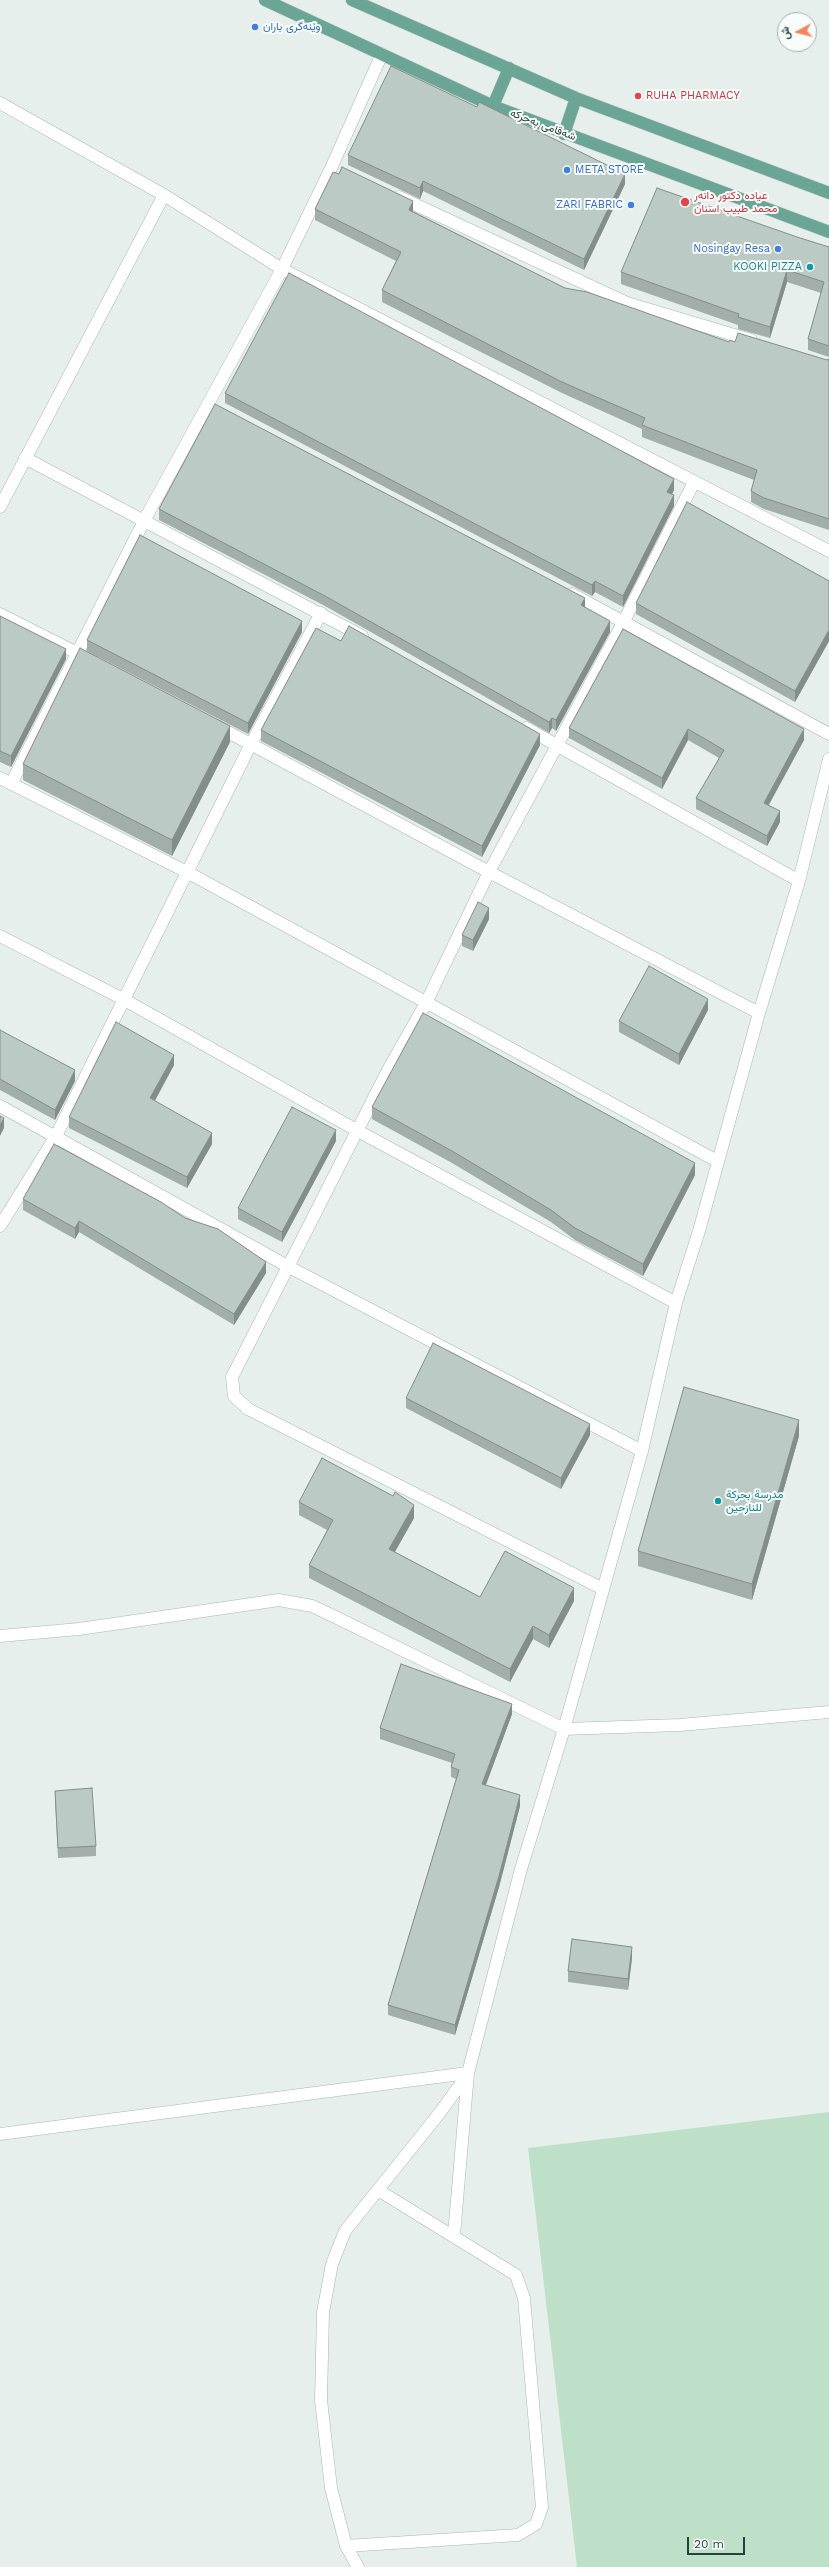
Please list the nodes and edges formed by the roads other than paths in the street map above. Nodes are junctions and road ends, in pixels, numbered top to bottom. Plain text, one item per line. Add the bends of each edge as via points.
1 (265, 0) edge
2 (359, 1) edge
3 (382, 54) junction
4 (509, 68) junction
5 (576, 98) junction
6 (0, 103) edge
7 (493, 106) junction
8 (564, 134) junction
9 (332, 166) junction
10 (346, 172) edge
11 (390, 192) edge
12 (829, 193) edge
13 (164, 195) junction
14 (829, 232) edge
15 (282, 269) junction
16 (762, 344) edge
17 (25, 458) junction
18 (694, 482) junction
19 (0, 507) edge
20 (145, 519) junction
21 (829, 551) edge
22 (561, 588) edge
23 (321, 613) junction
24 (0, 614) edge
25 (624, 621) junction
26 (370, 640) edge
27 (77, 652) junction
28 (102, 666) edge
29 (203, 719) edge
30 (515, 722) edge
31 (829, 734) edge
32 (251, 744) junction
33 (556, 745) junction
34 (829, 759) edge
35 (0, 778) edge
36 (11, 784) junction
37 (187, 872) junction
38 (490, 872) junction
39 (799, 881) junction
40 (0, 936) edge
41 (123, 999) junction
42 (426, 1003) junction
43 (758, 1013) junction
44 (0, 1106) edge
45 (358, 1131) junction
46 (56, 1136) junction
47 (718, 1161) junction
48 (0, 1226) edge
49 (289, 1267) junction
50 (676, 1303) junction
51 (642, 1451) junction
52 (603, 1589) junction
53 (0, 1636) edge
54 (829, 1712) edge
55 (564, 1728) junction
56 (468, 2073) junction
57 (0, 2134) edge
58 (378, 2190) junction
59 (454, 2235) junction
60 (346, 2546) junction
61 (358, 2567) edge

1 - 3 main road, شەقامی بەحرکە
2 - 4 main road
3 - 7 main road, شەقامی بەحرکە
3 - 9 street
4 - 5 main road
4 - 7 main road
5 - 8 main road
5 - 12 main road
6 - 13 street
7 - 8 main road, شەقامی بەحرکە
8 - 14 main road, شەقامی بەحرکە
9 - 10 street
9 - 15 street
11 - 16 street via 627,302
13 - 15 street
13 - 17 street
15 - 18 street
15 - 20 street via 213,406
17 - 19 street
17 - 20 street
18 - 21 street
18 - 25 street
20 - 23 street
20 - 27 street
22 - 25 street
23 - 26 street
23 - 32 street
24 - 27 street
25 - 31 street
25 - 33 street
27 - 28 street
27 - 36 street
29 - 32 street
30 - 33 street
32 - 37 street
32 - 38 street
33 - 38 street
33 - 39 street
34 - 39 street
35 - 36 street
36 - 37 street
37 - 41 street
37 - 42 street
38 - 42 street
38 - 43 street
39 - 43 street
40 - 41 street
41 - 45 street
41 - 46 street
42 - 45 street
42 - 47 street
43 - 47 street
44 - 46 street
45 - 49 street
45 - 50 street
46 - 48 street
46 - 49 street
47 - 50 street
49 - 51 street
49 - 52 street via 232,1377 234,1396 248,1409
50 - 51 street
51 - 52 street
52 - 55 street
53 - 55 street via 79,1628 262,1601 295,1602 327,1613
54 - 55 street via 680,1725
55 - 56 street via 520,1869
56 - 57 street
56 - 58 street
56 - 59 street
58 - 59 street
58 - 60 street via 345,2231 332,2264 323,2312 321,2400 331,2488
59 - 60 street via 516,2275 524,2298 542,2507 536,2524 518,2535
60 - 61 street

